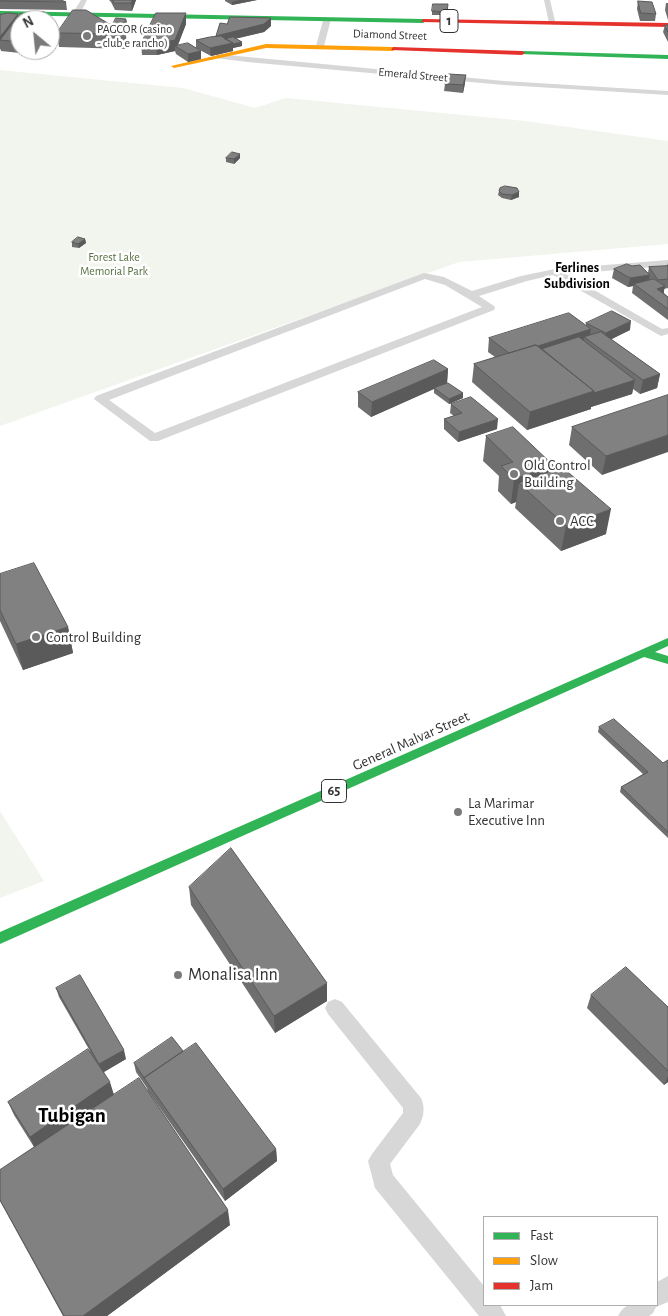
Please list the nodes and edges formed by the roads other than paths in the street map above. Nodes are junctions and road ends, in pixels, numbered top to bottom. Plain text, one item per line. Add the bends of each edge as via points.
1 (84, 0) edge
2 (547, 0) edge
3 (0, 13) edge
4 (76, 14) junction
5 (327, 19) junction
6 (553, 23) junction
7 (668, 25) edge
8 (320, 46) junction
9 (219, 56) junction
10 (668, 57) edge
11 (174, 66) dead end
12 (668, 93) edge
13 (668, 263) edge
14 (555, 272) junction
15 (470, 295) junction
16 (668, 331) edge
17 (668, 642) edge
18 (644, 653) junction
19 (668, 660) edge
20 (0, 938) edge
21 (335, 1008) dead end
22 (668, 1287) edge
23 (658, 1295) edge
24 (483, 1302) edge
25 (644, 1306) edge
26 (630, 1316) edge

1 - 4 street
2 - 6 street
3 - 4 main road, 1
4 - 5 main road, 1
5 - 6 main road, 1
5 - 8 street
6 - 7 main road, 1
8 - 9 main road, Diamond Street via 266,46
8 - 10 main road, Diamond Street
9 - 11 main road, Diamond Street
9 - 12 street, Emerald Street via 504,83
13 - 14 street
14 - 15 street
14 - 16 street via 661,333
15 - 15 street via 490,308 154,438 100,399 424,276 432,276
17 - 18 main road, General Malvar Street / 65
18 - 19 main road
18 - 20 main road, General Malvar Street / 65
21 - 24 street via 414,1105 413,1117 380,1161 383,1180
22 - 23 street
25 - 26 street

